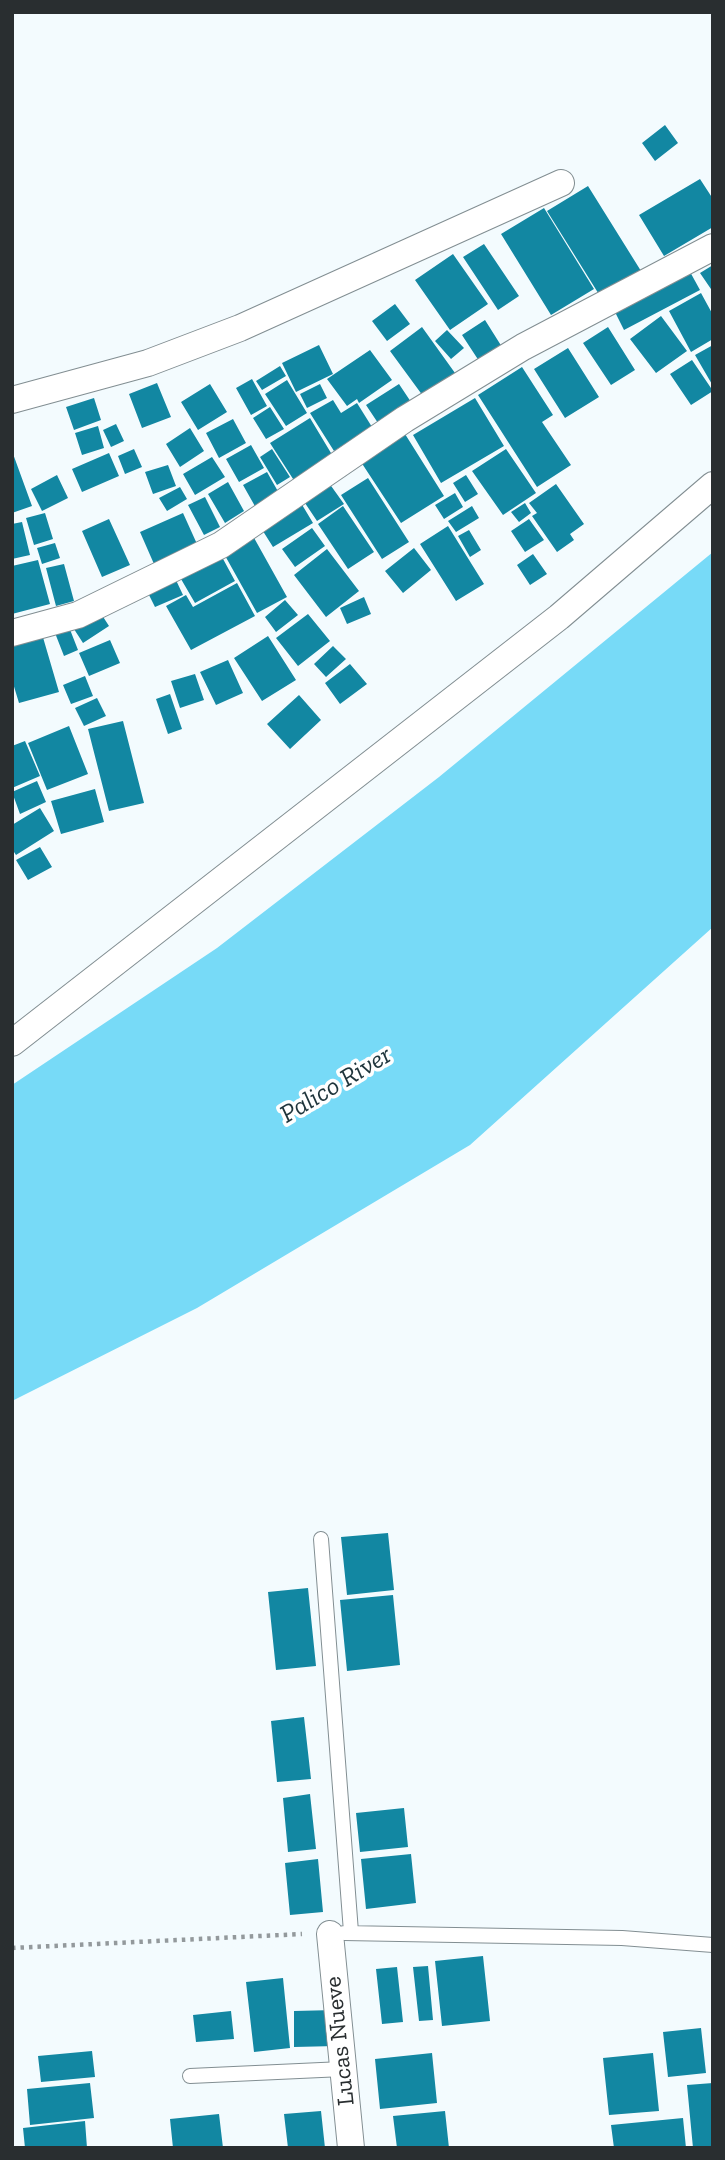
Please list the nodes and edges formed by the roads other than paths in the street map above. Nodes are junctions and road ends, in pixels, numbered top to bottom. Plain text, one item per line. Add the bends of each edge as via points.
1 (561, 183) dead end
2 (713, 247) edge
3 (12, 400) edge
4 (713, 485) edge
5 (12, 633) edge
6 (12, 1043) edge
7 (321, 1539) dead end
8 (340, 1933) junction
9 (713, 1945) edge
10 (343, 2069) junction
11 (190, 2076) dead end
12 (351, 2148) edge

1 - 3 street via 240,328 148,363
2 - 5 street via 523,347 405,419 221,545 78,615
4 - 6 street via 559,617
7 - 8 lane
8 - 9 lane via 622,1938
8 - 10 street, Lucas Nueve
10 - 11 lane
10 - 12 street, Lucas Nueve

